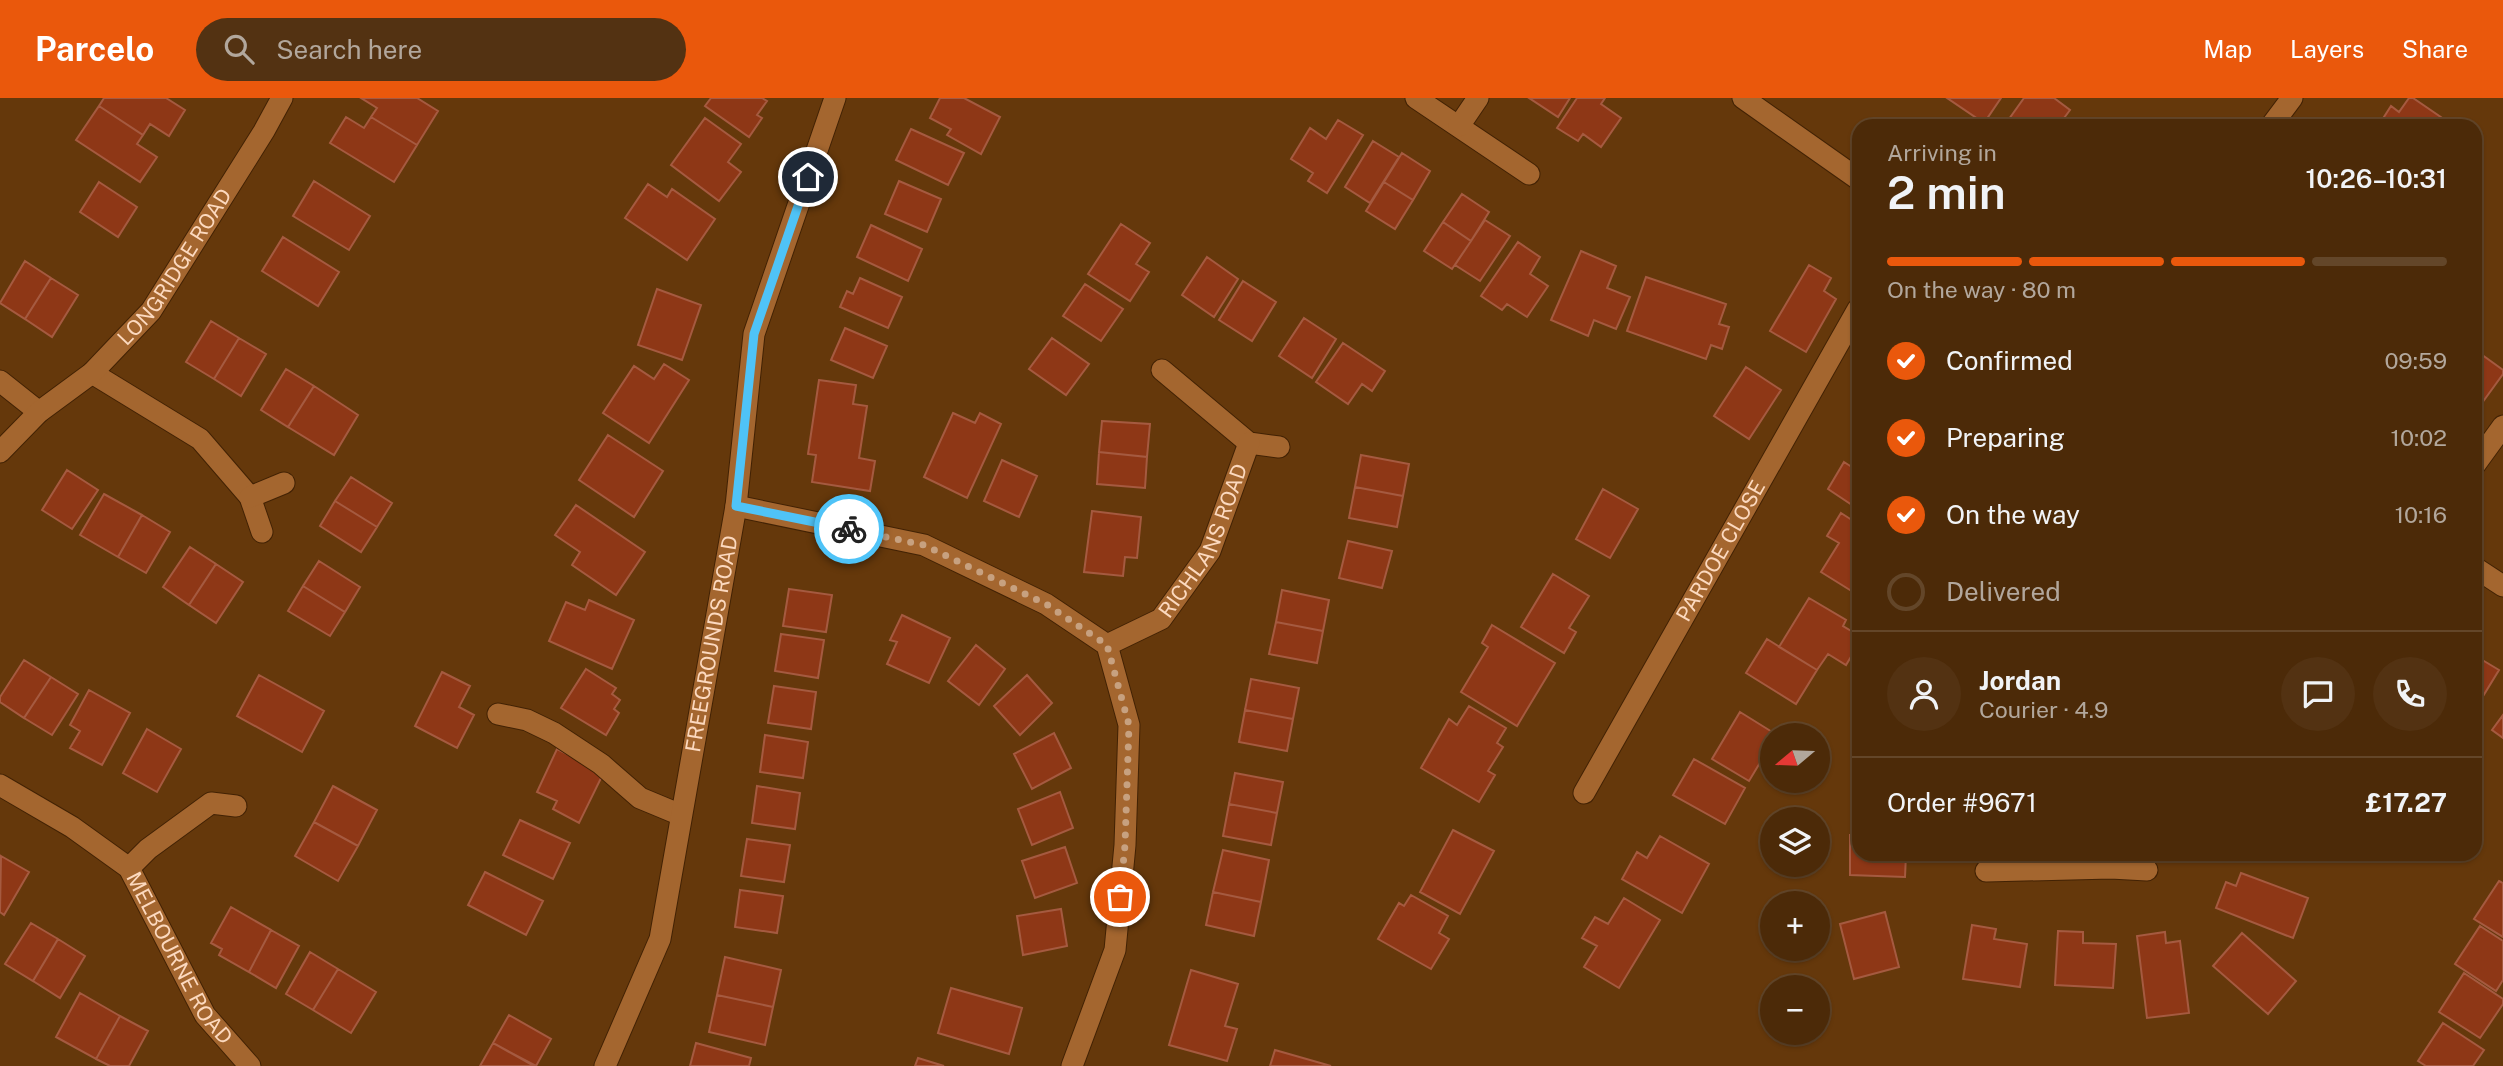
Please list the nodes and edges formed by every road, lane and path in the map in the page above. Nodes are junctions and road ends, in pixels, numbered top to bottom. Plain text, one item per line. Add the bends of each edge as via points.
1 (282, 98) edge
2 (835, 98) edge
3 (1416, 98) edge
4 (1478, 98) edge
5 (1742, 98) edge
6 (2291, 98) edge
7 (2276, 119) edge
8 (1459, 127) junction
9 (1529, 174) dead end
10 (1852, 175) edge
11 (1852, 320) edge
12 (1163, 370) dead end
13 (92, 373) junction
14 (0, 381) edge
15 (39, 412) junction
16 (2503, 426) edge
17 (1249, 443) junction
18 (1279, 447) dead end
19 (0, 452) edge
20 (2482, 455) edge
21 (284, 483) dead end
22 (250, 497) junction
23 (736, 506) junction
24 (262, 532) dead end
25 (2482, 572) edge
26 (2503, 586) edge
27 (1107, 645) junction
28 (498, 714) dead end
29 (0, 785) edge
30 (1584, 793) dead end
31 (236, 806) dead end
32 (681, 815) junction
33 (2113, 861) edge
34 (129, 868) junction
35 (2147, 870) dead end
36 (1986, 871) dead end
37 (250, 1066) edge
38 (605, 1066) edge
39 (1072, 1066) edge

1 - 13 street, LONGRIDGE ROAD via 150,311
2 - 23 street, FREEGROUNDS ROAD via 754,334
3 - 8 street
4 - 8 street
5 - 10 street
6 - 7 street
8 - 9 street
11 - 30 street, PARDOE CLOSE
12 - 17 street, RICHLANS ROAD
13 - 15 street, LONGRIDGE ROAD
13 - 22 street via 200,439
14 - 15 street
15 - 19 street, LONGRIDGE ROAD
16 - 20 street
17 - 18 street, RICHLANS ROAD
17 - 27 street, RICHLANS ROAD via 1210,551 1161,619
21 - 22 street
22 - 24 street
23 - 27 street via 924,545 1046,604
23 - 32 street, FREEGROUNDS ROAD
25 - 26 street
27 - 39 street via 1129,725 1125,845 1115,950
28 - 32 street via 527,720 554,733 601,764 640,798
29 - 34 street, MELBOURNE ROAD via 72,827
31 - 34 street via 211,803
32 - 38 street, FREEGROUNDS ROAD via 660,939
33 - 35 street
33 - 36 street
34 - 37 street, MELBOURNE ROAD via 205,1015

